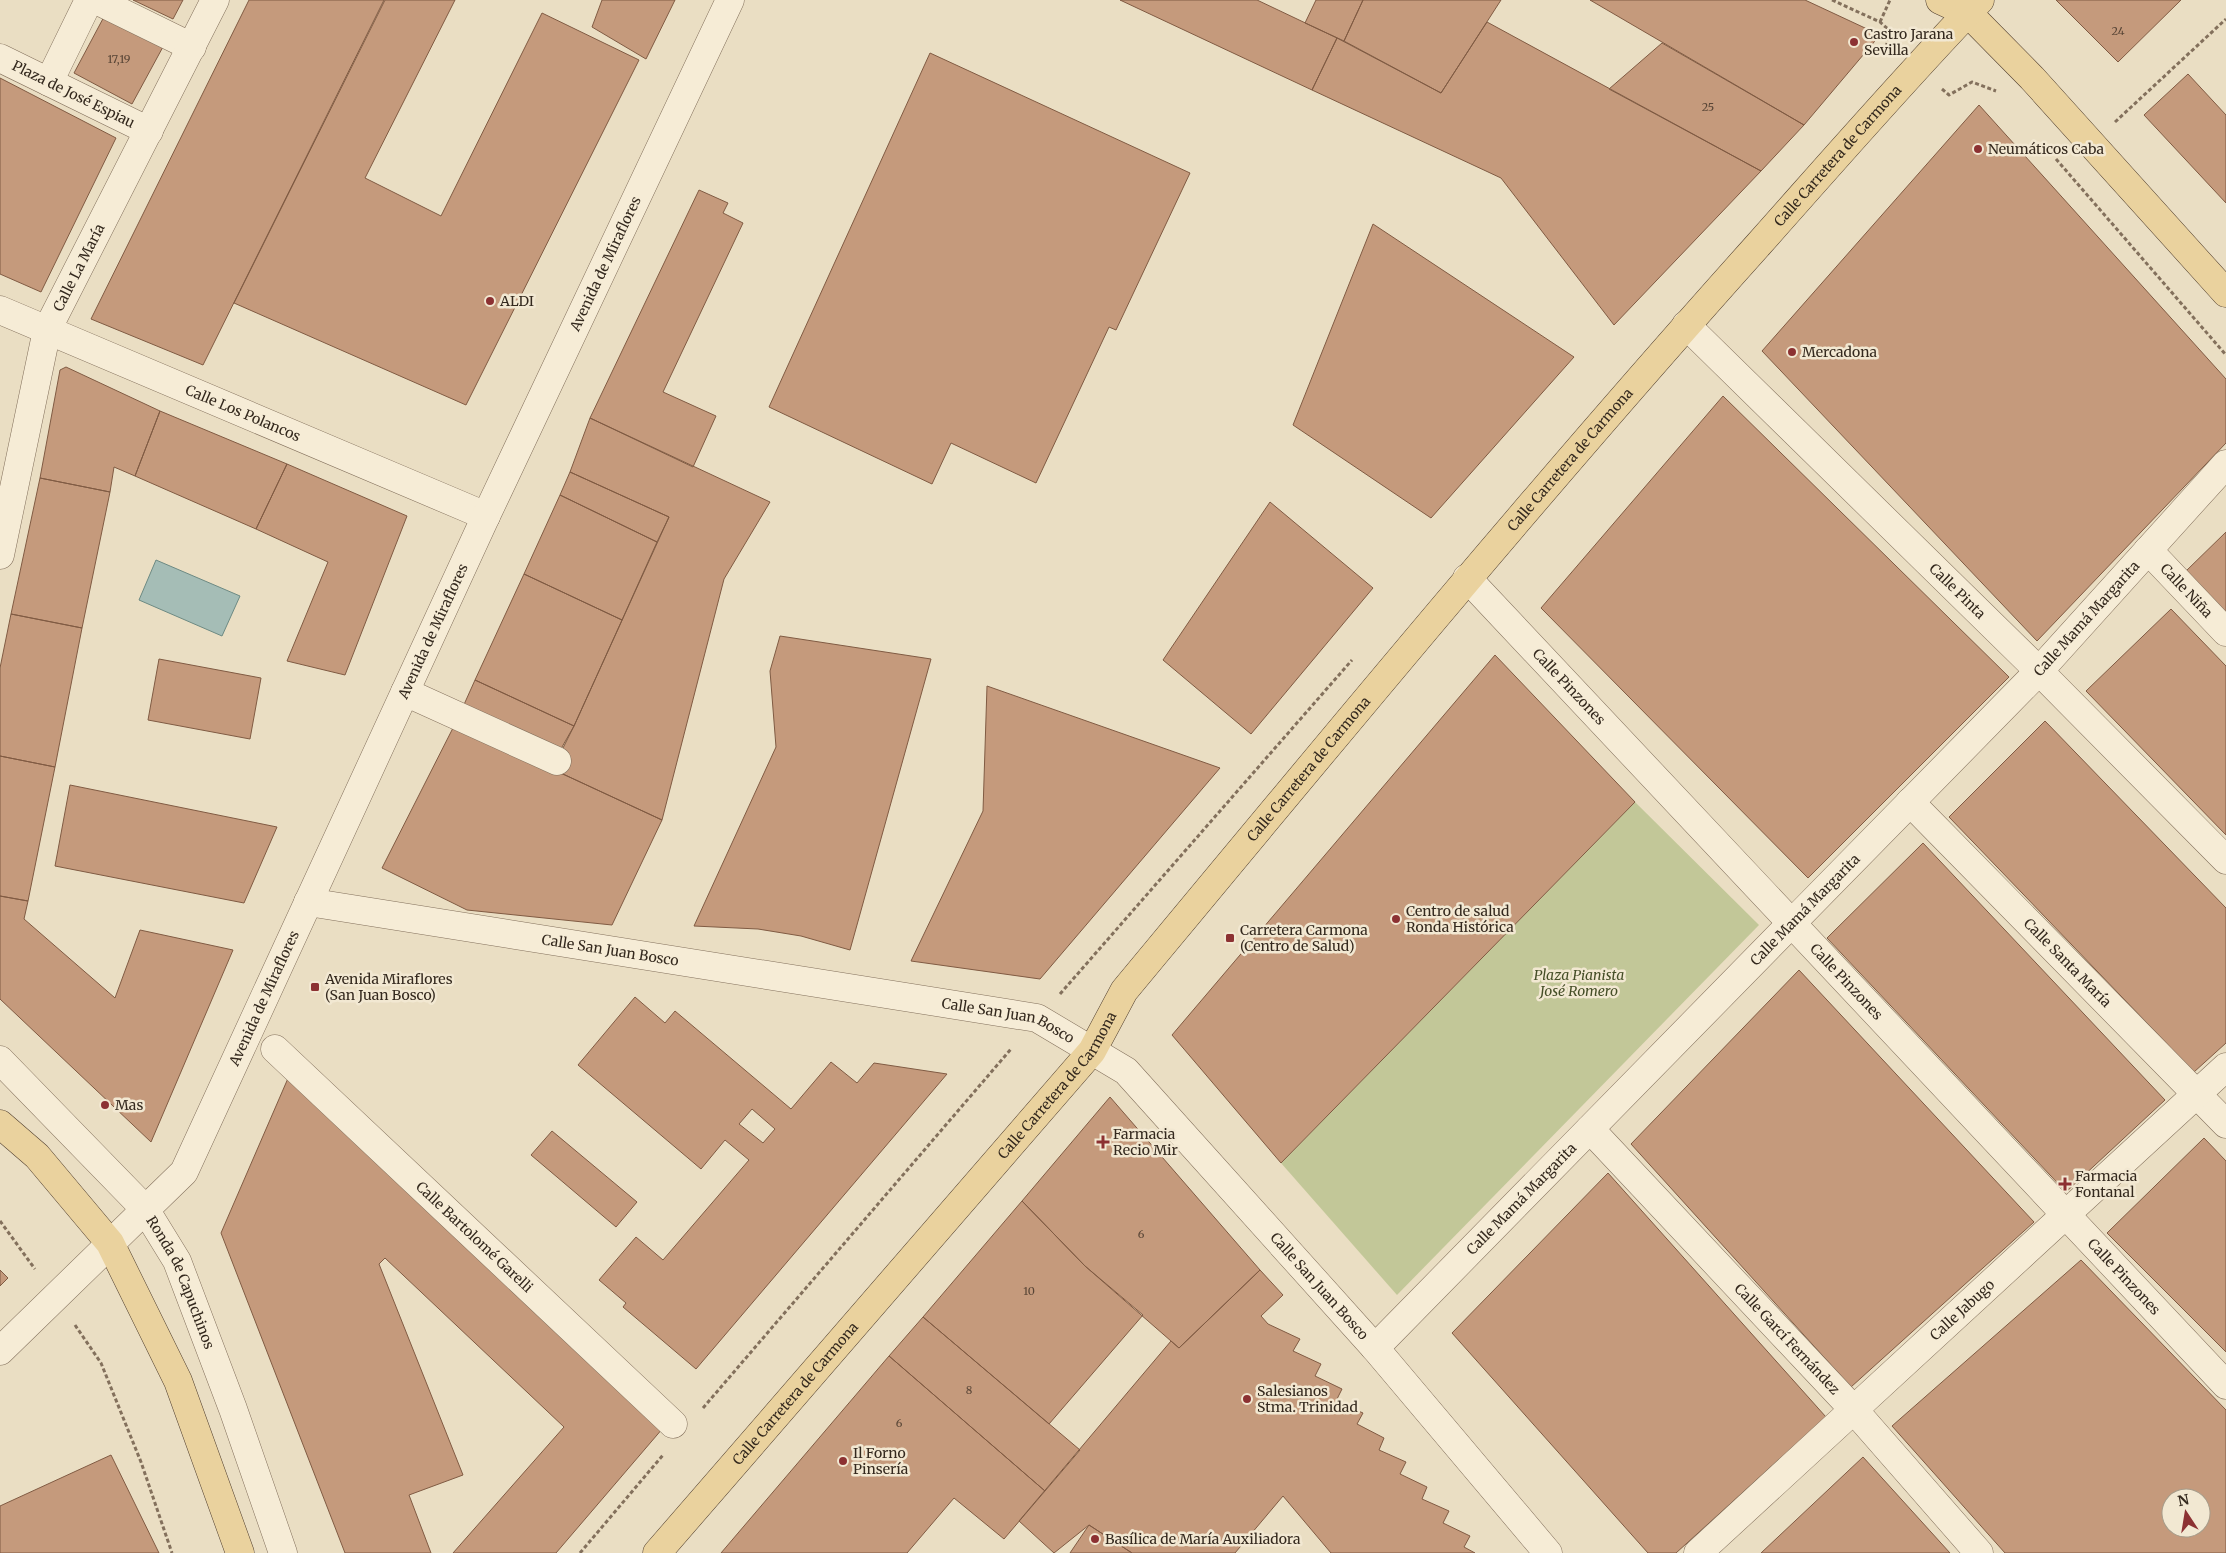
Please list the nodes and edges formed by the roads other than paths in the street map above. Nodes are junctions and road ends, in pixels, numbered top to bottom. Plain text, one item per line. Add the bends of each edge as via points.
1 (89, 0) edge
2 (96, 0) edge
3 (215, 0) edge
4 (730, 0) edge
5 (1940, 0) edge
6 (1974, 7) edge
7 (192, 47) junction
8 (0, 58) edge
9 (49, 82) junction
10 (149, 131) junction
11 (2226, 293) edge
12 (0, 310) edge
13 (1686, 325) junction
14 (47, 330) junction
15 (2226, 464) edge
16 (486, 516) junction
17 (2148, 550) junction
18 (0, 555) edge
19 (1467, 578) junction
20 (2226, 632) edge
21 (2038, 671) junction
22 (405, 692) junction
23 (557, 760) dead end
24 (1910, 802) junction
25 (2226, 860) edge
26 (308, 902) junction
27 (1792, 923) junction
28 (275, 1049) dead end
29 (1092, 1051) junction
30 (0, 1060) edge
31 (2226, 1067) edge
32 (2198, 1093) junction
33 (0, 1124) edge
34 (2226, 1124) edge
35 (1590, 1129) junction
36 (145, 1209) junction
37 (2066, 1215) junction
38 (110, 1243) junction
39 (1375, 1348) junction
40 (0, 1351) edge
41 (2226, 1385) edge
42 (1854, 1410) junction
43 (671, 1436) road end
44 (240, 1553) edge
45 (283, 1553) edge
46 (657, 1553) edge
47 (1548, 1553) edge
48 (1698, 1553) edge
49 (1979, 1553) edge

1 - 9 street
2 - 7 street
3 - 7 street, Calle La María
4 - 16 street, Avenida de Miraflores
5 - 6 main road
6 - 11 main road via 2032,78
6 - 13 main road, Calle Carretera de Carmona
7 - 10 street, Calle La María
8 - 9 street, Plaza de José Espiau
9 - 10 street, Plaza de José Espiau
10 - 14 street, Calle La María
12 - 14 street, Calle Los Polancos
13 - 19 main road, Calle Carretera de Carmona
13 - 21 street, Calle Pinta
14 - 16 street, Calle Los Polancos
14 - 18 street, Calle La María
15 - 17 street, Calle Mamá Margarita
16 - 22 street, Avenida de Miraflores
17 - 20 street, Calle Niña
17 - 21 street, Calle Mamá Margarita
19 - 27 street, Calle Pinzones
19 - 29 main road, Calle Carretera de Carmona via 1124,991
21 - 24 street, Calle Mamá Margarita
21 - 25 street, Calle Pinta
22 - 23 street
22 - 26 street, Avenida de Miraflores
24 - 27 street, Calle Mamá Margarita
24 - 32 street, Calle Santa María
26 - 29 street, Calle San Juan Bosco via 1038,1018
26 - 36 street, Avenida de Miraflores via 184,1172
27 - 35 street, Calle Mamá Margarita
27 - 37 street, Calle Pinzones
28 - 43 street, Calle Bartolomé Garelli
29 - 39 street, Calle San Juan Bosco via 1126,1071
29 - 46 main road, Calle Carretera de Carmona
30 - 36 street, Ronda de Capuchinos
31 - 32 street, Calle Jabugo
32 - 34 street, Calle Santa María
32 - 37 street, Calle Jabugo
33 - 38 main road via 37,1156
35 - 39 street, Calle Mamá Margarita
35 - 42 street, Calle Garcí Fernández
36 - 38 street, Avenida de Miraflores
36 - 45 street, Ronda de Capuchinos via 177,1261
37 - 41 street, Calle Pinzones
37 - 42 street, Calle Jabugo
38 - 40 street, Avenida de Miraflores
38 - 44 main road via 178,1381
39 - 47 street, Calle San Juan Bosco
42 - 48 street, Calle Jabugo
42 - 49 street, Calle Garcí Fernández

